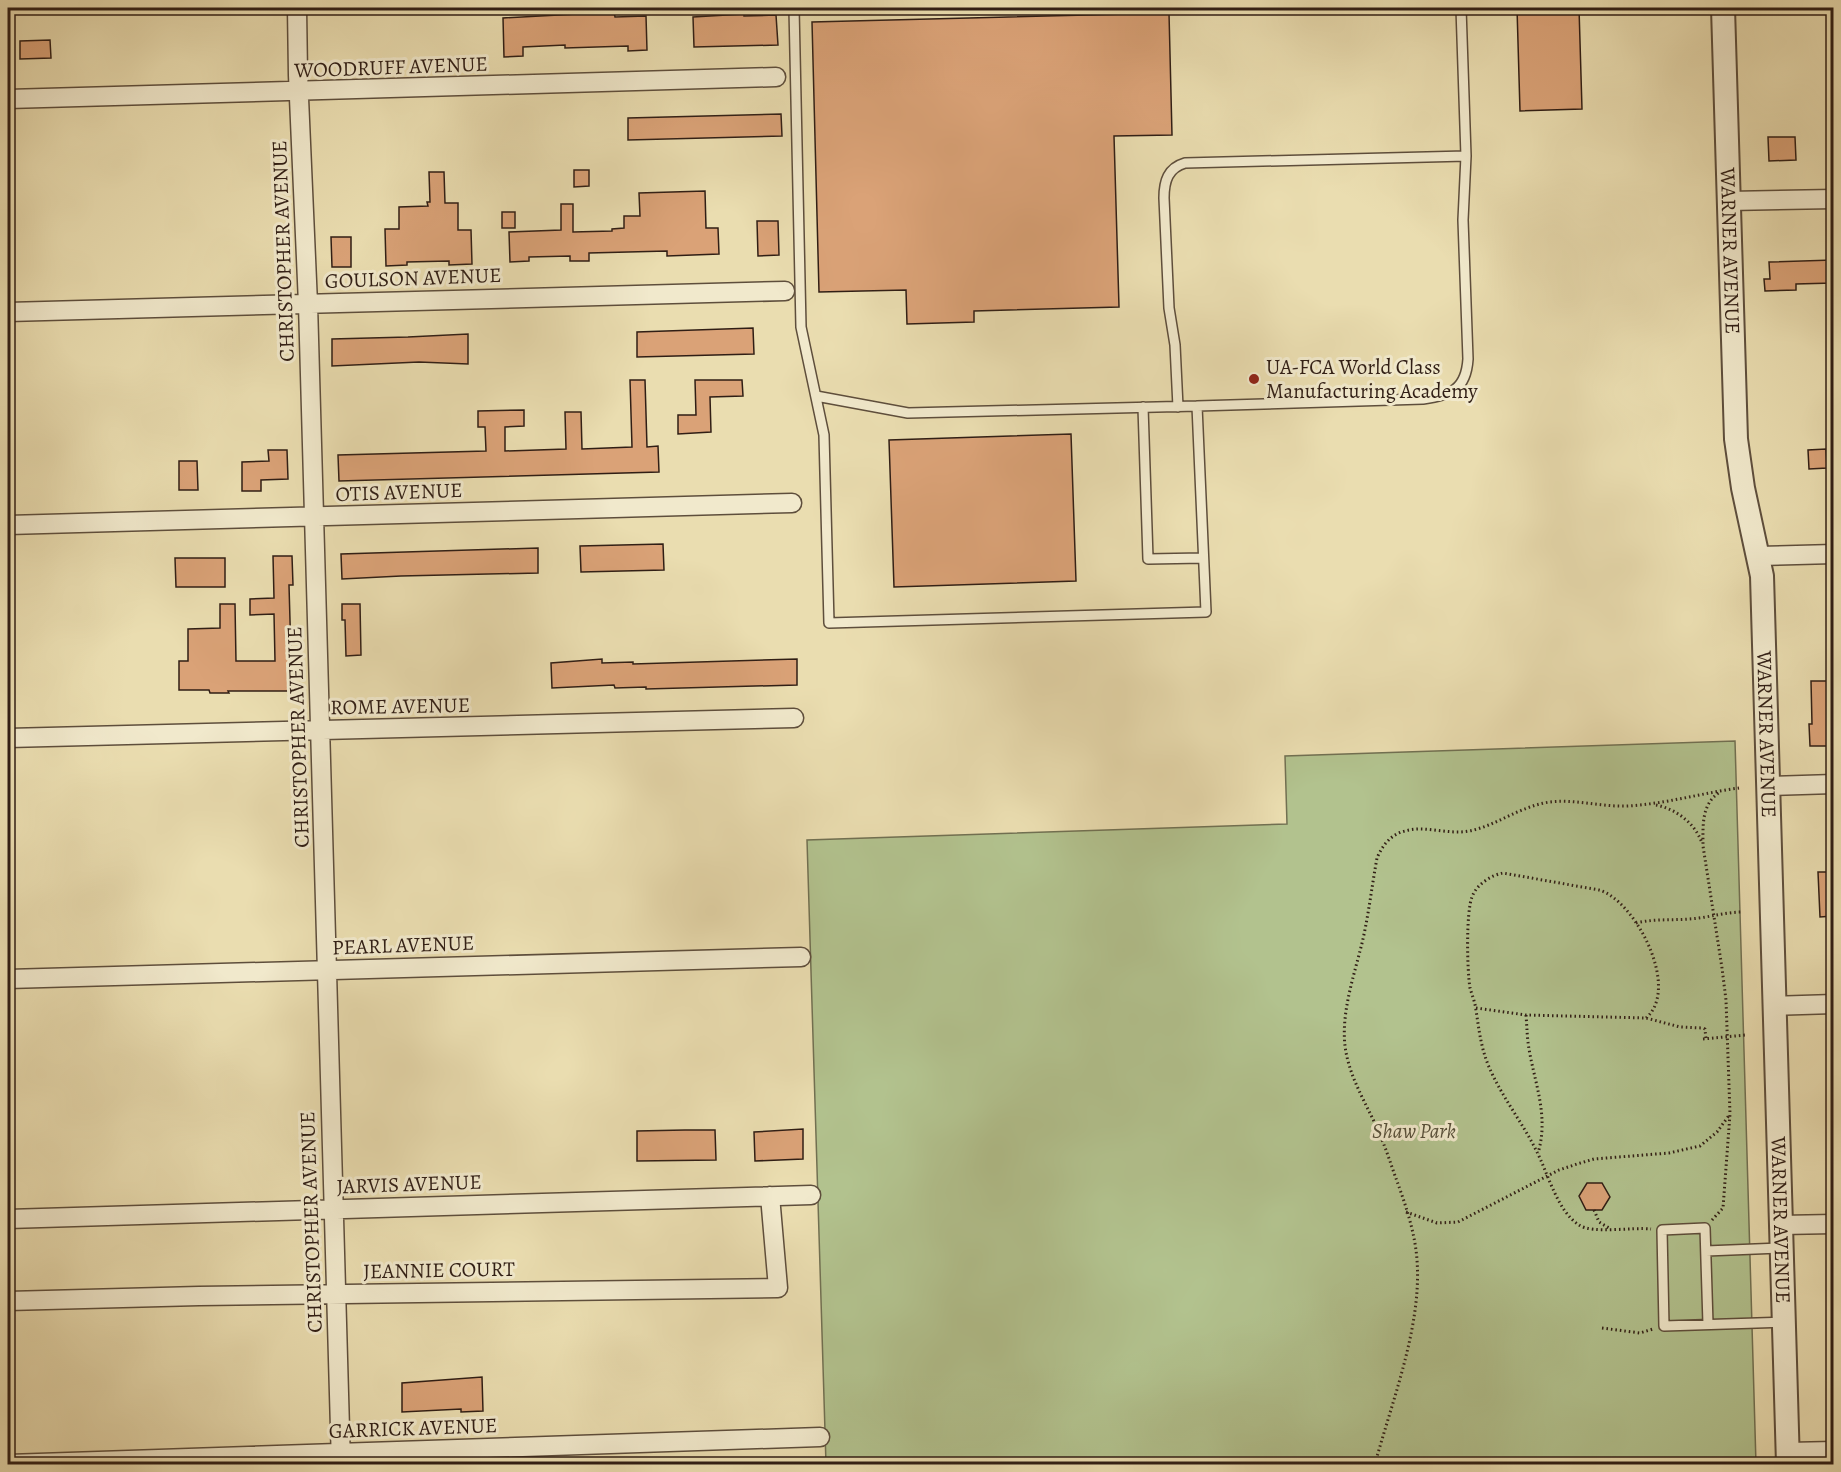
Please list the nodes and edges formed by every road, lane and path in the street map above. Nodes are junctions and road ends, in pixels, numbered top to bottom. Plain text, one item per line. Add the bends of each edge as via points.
1 (297, 8) edge
2 (794, 8) edge
3 (1461, 8) edge
4 (1723, 8) edge
5 (776, 77) dead end
6 (299, 92) junction
7 (8, 99) edge
8 (1466, 156) junction
9 (1833, 199) edge
10 (1729, 201) junction
11 (784, 291) dead end
12 (308, 304) junction
13 (8, 312) edge
14 (816, 396) junction
15 (1197, 406) junction
16 (1143, 407) junction
17 (1178, 407) junction
18 (792, 503) dead end
19 (314, 517) junction
20 (8, 525) edge
21 (1833, 554) edge
22 (1758, 556) junction
23 (1203, 558) junction
24 (794, 718) dead end
25 (321, 731) junction
26 (8, 738) edge
27 (1833, 784) edge
28 (1768, 786) junction
29 (1739, 788) dead end
30 (1725, 789) junction
31 (1651, 804) junction
32 (1703, 846) junction
33 (1743, 912) dead end
34 (1714, 914) junction
35 (1636, 923) junction
36 (801, 957) dead end
37 (327, 970) junction
38 (8, 979) edge
39 (1833, 1004) edge
40 (1774, 1006) junction
41 (1476, 1008) junction
42 (1526, 1015) junction
43 (1646, 1017) junction
44 (1746, 1035) dead end
45 (1727, 1037) junction
46 (1731, 1114) junction
47 (1538, 1153) junction
48 (1548, 1176) junction
49 (811, 1195) dead end
50 (770, 1196) junction
51 (332, 1209) junction
52 (1594, 1210) dead end
53 (1406, 1212) junction
54 (8, 1219) edge
55 (1833, 1224) edge
56 (1705, 1228) junction
57 (1610, 1229) junction
58 (1662, 1230) junction
59 (1781, 1237) junction
60 (1706, 1251) junction
61 (336, 1294) junction
62 (8, 1300) edge
63 (1784, 1322) junction
64 (1708, 1324) junction
65 (1664, 1326) junction
66 (1602, 1328) dead end
67 (820, 1437) dead end
68 (1833, 1451) edge
69 (1788, 1458) edge
70 (340, 1459) edge
71 (8, 1464) edge
72 (1376, 1464) edge

1 - 6 street, CHRISTOPHER AVENUE
2 - 14 lane via 801,327
3 - 8 lane
4 - 10 street, WARNER AVENUE
5 - 6 street, WOODRUFF AVENUE
6 - 7 street, WOODRUFF AVENUE
6 - 12 street, CHRISTOPHER AVENUE
8 - 15 lane via 1463,220 1468,359 1466,376 1457,389 1423,399
8 - 17 lane via 1185,163 1171,170 1164,198 1168,308 1175,345
9 - 10 street
10 - 22 street, WARNER AVENUE via 1736,439
11 - 12 street, GOULSON AVENUE
12 - 13 street, GOULSON AVENUE
12 - 19 street, CHRISTOPHER AVENUE
14 - 16 lane via 908,413
14 - 23 lane via 824,435 829,623 1206,612
15 - 17 lane
15 - 23 lane
16 - 17 lane
16 - 23 lane via 1148,559
18 - 19 street, OTIS AVENUE
19 - 20 street, OTIS AVENUE
19 - 25 street, CHRISTOPHER AVENUE
21 - 22 street
22 - 28 street, WARNER AVENUE via 1762,576
24 - 25 street, ROME AVENUE
25 - 26 street, ROME AVENUE
25 - 37 street, CHRISTOPHER AVENUE
27 - 28 street
28 - 40 street, WARNER AVENUE
29 - 30 path
30 - 31 path
30 - 32 path via 1714,796 1706,809
31 - 32 path via 1686,820
31 - 53 path via 1551,802 1517,811 1474,830 1405,830 1381,849 1348,1003 1345,1046
32 - 34 path
33 - 34 path
34 - 35 path
34 - 45 path via 1724,977
35 - 41 path via 1604,891 1507,873 1491,876 1474,893 1469,912 1468,971
35 - 43 path via 1659,982 1657,1004
36 - 37 street, PEARL AVENUE
37 - 38 street, PEARL AVENUE
37 - 51 street, CHRISTOPHER AVENUE
39 - 40 street
40 - 59 street, WARNER AVENUE
41 - 42 path
41 - 47 path via 1490,1067
42 - 43 path
42 - 47 path via 1542,1118
43 - 45 path via 1680,1027 1705,1029 1705,1039
44 - 45 path
45 - 46 path
46 - 48 path via 1711,1138 1696,1147 1661,1155 1594,1159
46 - 56 path via 1723,1208
47 - 48 path
48 - 53 path via 1458,1222 1437,1223
48 - 57 path via 1575,1222 1589,1229
49 - 50 street, JARVIS AVENUE
50 - 51 street, JARVIS AVENUE
50 - 61 street, JEANNIE COURT via 778,1288
51 - 54 street, JARVIS AVENUE
51 - 61 street, CHRISTOPHER AVENUE
52 - 57 path via 1599,1222
53 - 72 path via 1417,1262 1413,1318
55 - 59 street
56 - 58 lane
56 - 60 lane
57 - 58 path
58 - 65 lane
59 - 60 lane
59 - 63 street, WARNER AVENUE
60 - 64 lane
61 - 62 street, JEANNIE COURT
61 - 70 street, CHRISTOPHER AVENUE
63 - 64 lane
63 - 69 street, WARNER AVENUE
64 - 65 lane
65 - 66 path via 1640,1333
67 - 70 street, GARRICK AVENUE
68 - 69 street
70 - 71 street, GARRICK AVENUE

